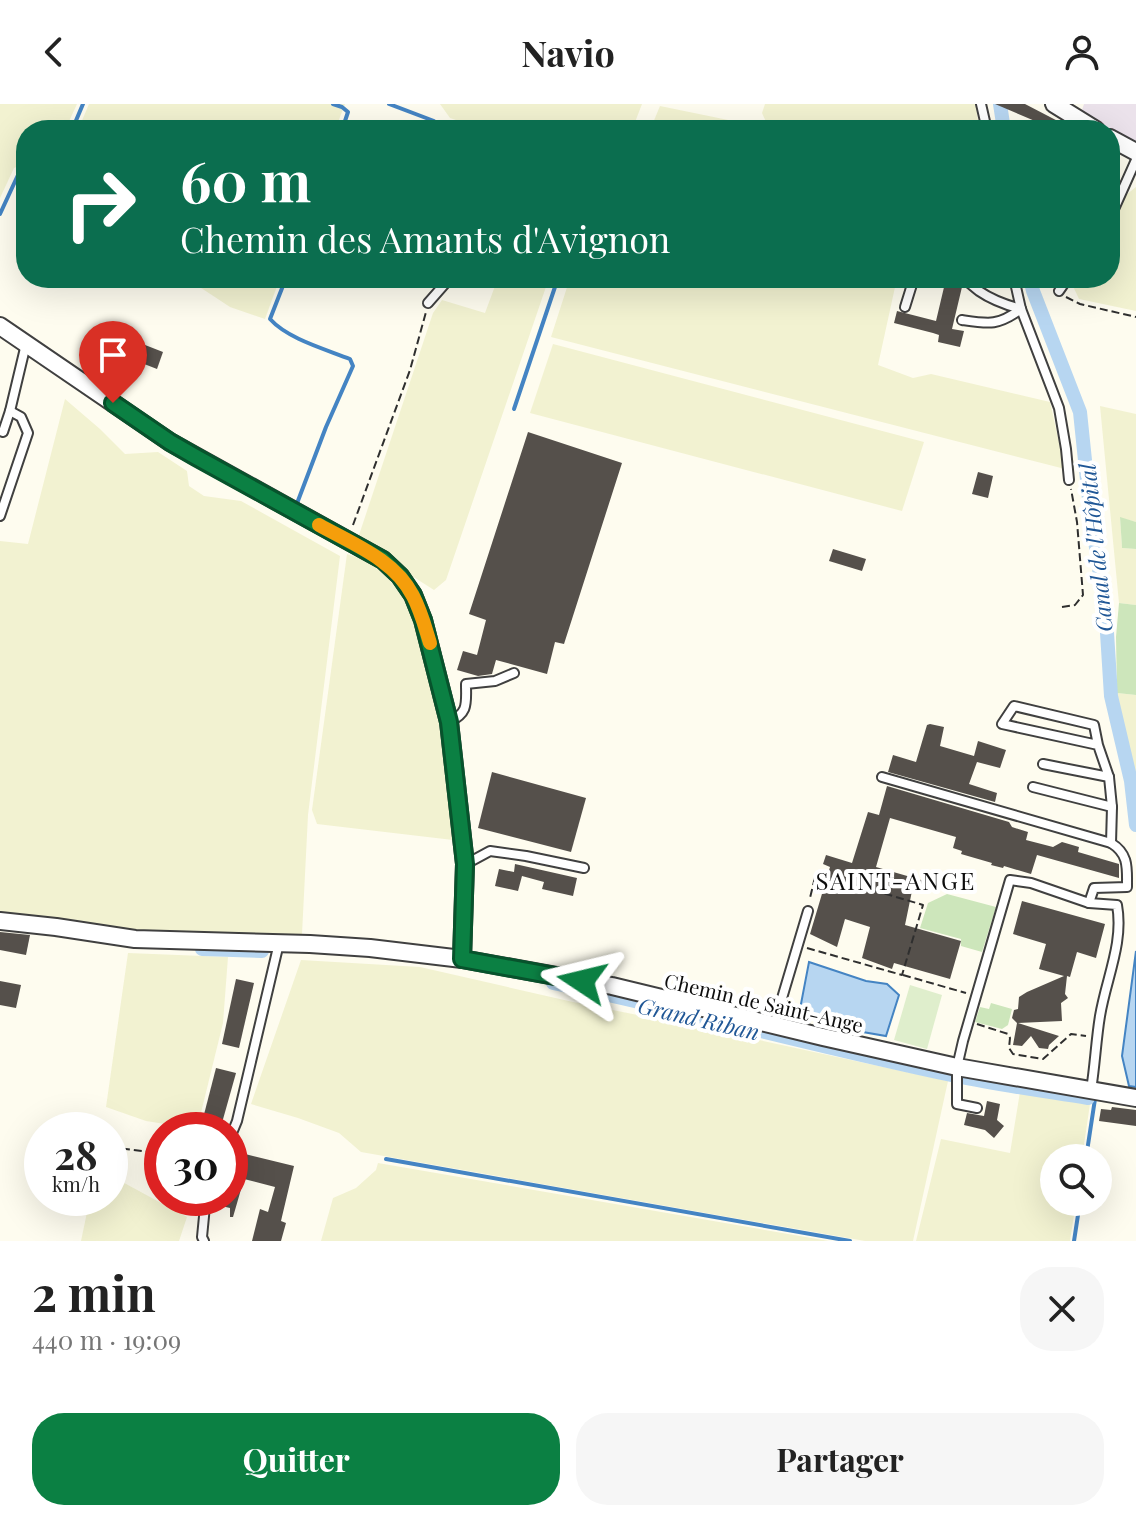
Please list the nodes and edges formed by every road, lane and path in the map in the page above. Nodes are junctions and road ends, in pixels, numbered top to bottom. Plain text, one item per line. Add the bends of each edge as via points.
1 (1054, 104) edge
2 (1071, 109) edge
3 (1136, 160) edge
4 (1120, 196) edge
5 (441, 288) edge
6 (911, 288) edge
7 (976, 288) edge
8 (1016, 288) edge
9 (1061, 288) edge
10 (1059, 291) joint
11 (428, 303) joint
12 (905, 307) dead end
13 (1021, 309) junction
14 (1136, 317) edge
15 (962, 320) dead end
16 (0, 326) edge
17 (26, 343) junction
18 (10, 411) junction
19 (3, 432) dead end
20 (1069, 480) joint
21 (0, 516) edge
22 (346, 540) junction
23 (1062, 607) dead end
24 (514, 673) dead end
25 (449, 722) junction
26 (1098, 745) junction
27 (1043, 764) dead end
28 (882, 777) dead end
29 (1109, 777) junction
30 (1033, 787) dead end
31 (1112, 807) junction
32 (1111, 843) junction
33 (465, 864) junction
34 (584, 868) dead end
35 (1089, 903) junction
36 (808, 911) joint
37 (0, 921) edge
38 (279, 943) junction
39 (798, 945) junction
40 (462, 959) junction
41 (902, 975) junction
42 (976, 996) junction
43 (968, 1022) junction
44 (774, 1025) junction
45 (1098, 1037) junction
46 (957, 1067) junction
47 (1091, 1091) junction
48 (1136, 1098) edge
49 (977, 1108) dead end
50 (239, 1112) edge
51 (204, 1216) edge
52 (204, 1241) edge

1 - 2 street
3 - 4 lane
5 - 11 lane
6 - 12 lane
7 - 13 lane
8 - 13 lane
9 - 10 lane
10 - 14 path via 1068,300
11 - 22 path via 410,370
13 - 15 lane via 989,324
13 - 20 lane via 1059,408
16 - 17 street
17 - 18 lane
17 - 22 street via 170,442
18 - 19 lane
18 - 21 lane via 21,417 28,433
20 - 23 path via 1083,595 1075,605
22 - 25 street via 383,560 413,595
24 - 25 lane via 466,684 466,707
25 - 33 street
26 - 26 lane via 1030,730 1002,724 1014,706 1094,725
26 - 29 lane
27 - 29 lane
28 - 32 lane
29 - 31 lane
30 - 31 lane
31 - 32 lane
32 - 35 lane via 1127,861 1127,887 1094,888
33 - 34 lane via 490,851
33 - 40 street
35 - 42 lane via 1010,880
35 - 45 lane via 1117,905 1119,918
36 - 39 lane
36 - 41 path via 816,873 923,905
37 - 38 street, Chemin de Saint-Ange via 135,939
38 - 40 street, Chemin de Saint-Ange
38 - 50 lane
39 - 41 path
39 - 44 lane
40 - 44 street, Chemin de Saint-Ange via 612,986
41 - 42 path
42 - 43 lane
43 - 45 path via 1008,1034 1013,1054 1043,1059 1071,1034
43 - 46 lane
44 - 46 street, Chemin de Saint-Ange
45 - 47 lane
46 - 47 street, Chemin de Saint-Ange
46 - 49 lane via 957,1104
47 - 48 street, Chemin de Saint-Ange
51 - 52 lane

